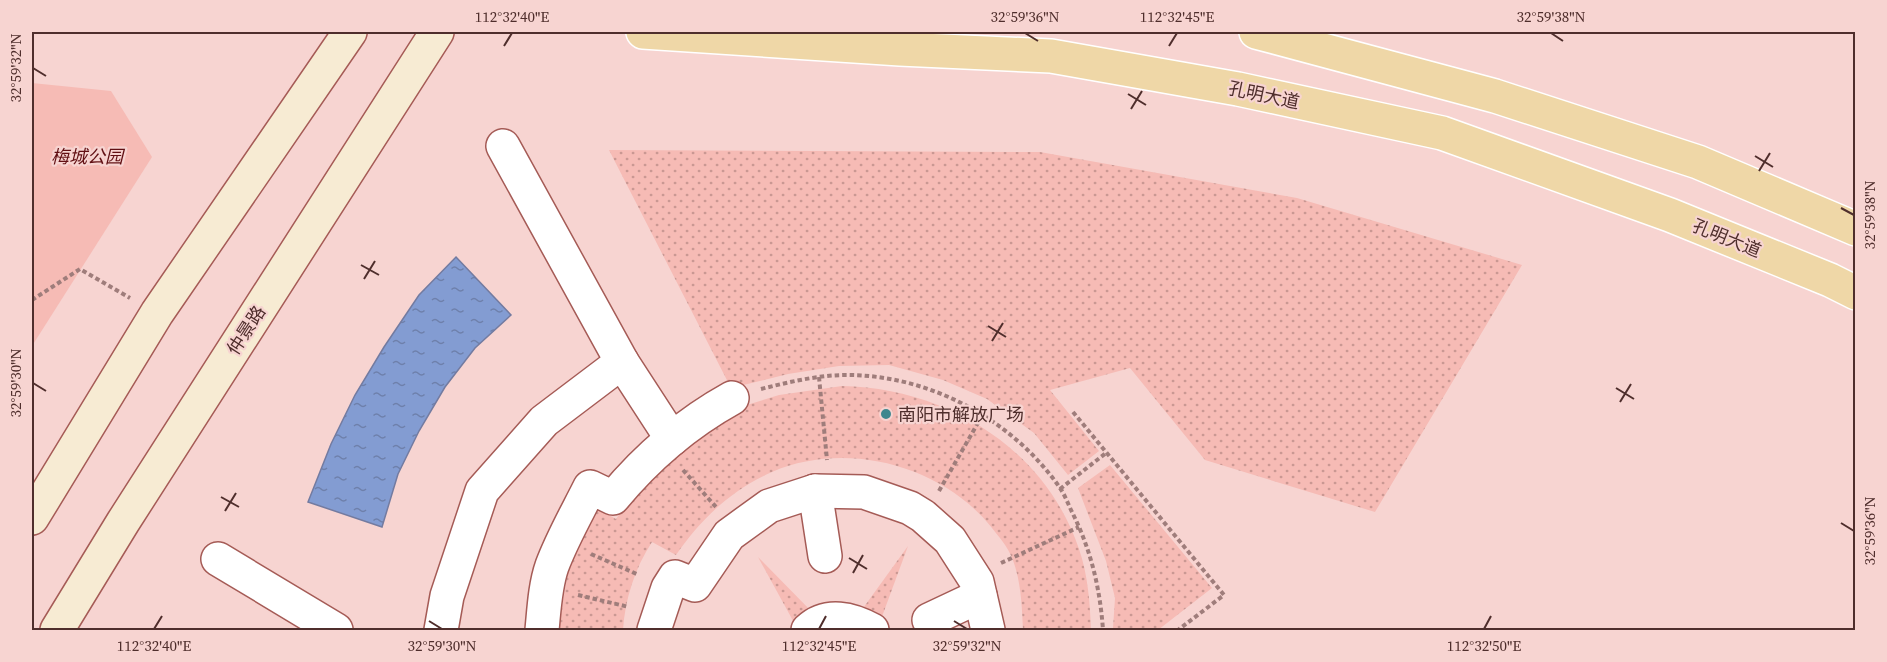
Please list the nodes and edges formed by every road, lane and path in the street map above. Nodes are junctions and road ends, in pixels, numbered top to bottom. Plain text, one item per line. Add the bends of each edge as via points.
1 (350, 32) edge
2 (437, 32) edge
3 (643, 32) edge
4 (1256, 32) edge
5 (502, 146) dead end
6 (1856, 229) edge
7 (1856, 293) edge
8 (32, 300) edge
9 (157, 313) junction
10 (622, 362) junction
11 (819, 377) junction
12 (732, 398) joint
13 (1073, 412) dead end
14 (983, 414) junction
15 (675, 452) junction
16 (1106, 453) junction
17 (826, 459) dead end
18 (942, 485) dead end
19 (1060, 489) junction
20 (815, 491) junction
21 (716, 507) dead end
22 (32, 518) edge
23 (1079, 527) junction
24 (587, 552) dead end
25 (825, 556) dead end
26 (1012, 558) dead end
27 (218, 559) dead end
28 (636, 574) dead end
29 (574, 594) dead end
30 (980, 596) junction
31 (626, 606) dead end
32 (928, 620) dead end
33 (57, 630) edge
34 (336, 630) edge
35 (441, 630) edge
36 (542, 630) edge
37 (654, 630) edge
38 (808, 630) edge
39 (872, 630) edge
40 (988, 630) edge
41 (1103, 630) edge
42 (1178, 630) edge

1 - 9 main road
2 - 33 main road, 仲景路
3 - 7 main road, 孔明大道 via 1051,56 1249,91 1442,133 1670,215
4 - 6 main road via 1495,96 1687,158
5 - 10 street
8 - 9 path via 80,269
9 - 22 main road
10 - 15 street
10 - 35 street via 544,421 482,491 447,596
11 - 12 path
11 - 14 path via 893,379 933,391
11 - 17 path
12 - 15 street via 700,416
13 - 16 path
14 - 18 path
14 - 19 path via 1030,452
15 - 21 path
15 - 36 street via 635,472 613,498 590,487 551,569
16 - 19 path
16 - 42 path via 1224,595
19 - 23 path
20 - 25 street
20 - 30 street via 864,492 923,516 950,540 977,582
20 - 37 street via 769,506 729,535 695,585 675,577
23 - 26 path
23 - 41 path via 1093,564
24 - 28 path
27 - 34 street
29 - 31 path
30 - 32 street
30 - 40 street
38 - 39 street via 827,620 843,618

